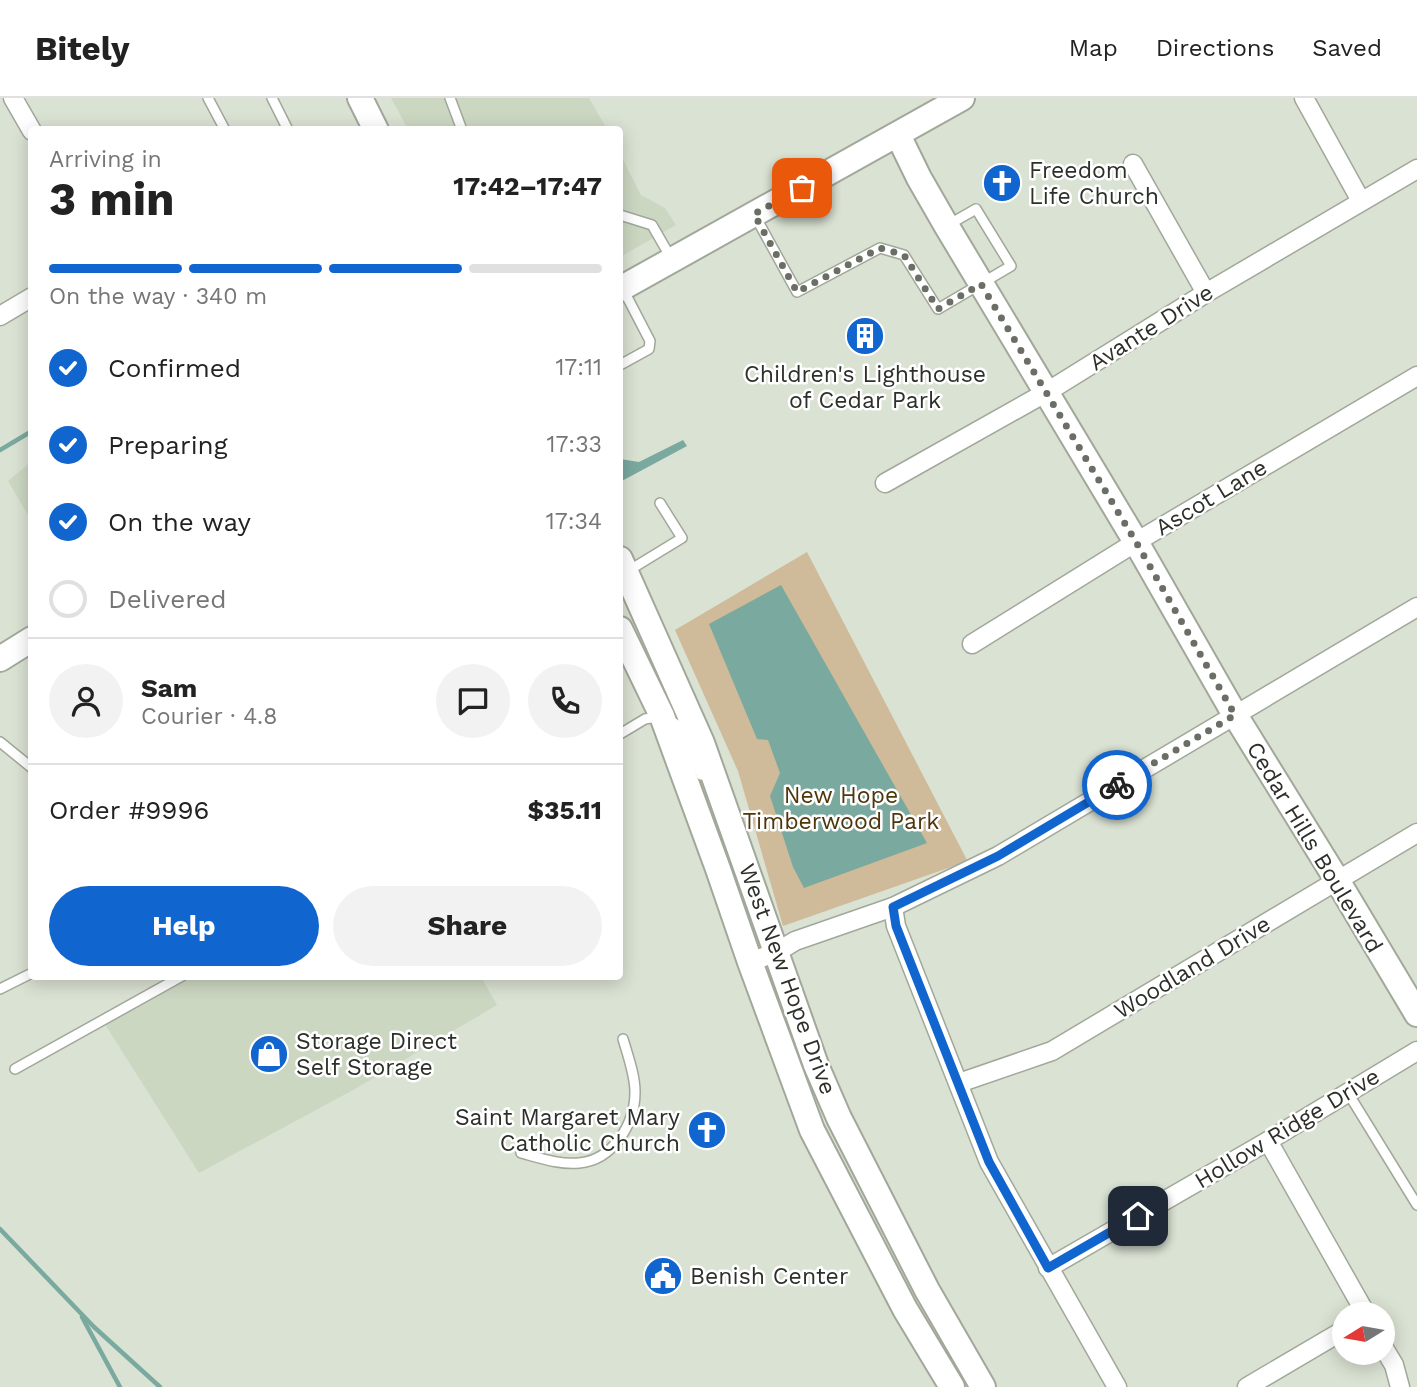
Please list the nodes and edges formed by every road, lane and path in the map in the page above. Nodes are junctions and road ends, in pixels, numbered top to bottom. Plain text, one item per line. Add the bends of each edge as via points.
1 (13, 98) edge
2 (208, 98) edge
3 (272, 98) edge
4 (345, 98) edge
5 (360, 98) edge
6 (376, 98) edge
7 (450, 98) edge
8 (962, 98) edge
9 (1304, 98) edge
10 (29, 126) edge
11 (223, 126) edge
12 (286, 126) edge
13 (359, 126) edge
14 (374, 126) edge
15 (391, 126) edge
16 (460, 126) edge
17 (898, 135) junction
18 (1133, 164) dead end
19 (1417, 169) edge
20 (1361, 201) junction
21 (754, 214) junction
22 (623, 217) edge
23 (946, 225) junction
24 (672, 259) junction
25 (981, 284) junction
26 (623, 288) edge
27 (623, 293) edge
28 (1206, 293) junction
29 (28, 299) edge
30 (0, 316) edge
31 (623, 363) edge
32 (1417, 376) edge
33 (1046, 392) junction
34 (885, 483) dead end
35 (660, 503) dead end
36 (1136, 542) junction
37 (623, 566) edge
38 (1417, 607) edge
39 (623, 635) edge
40 (28, 642) edge
41 (972, 644) dead end
42 (0, 659) edge
43 (1235, 715) junction
44 (662, 716) junction
45 (623, 732) edge
46 (0, 742) edge
47 (28, 765) edge
48 (706, 789) dead end
49 (1417, 833) edge
50 (1337, 880) junction
51 (893, 907) junction
52 (777, 952) junction
53 (750, 962) junction
54 (28, 975) edge
55 (175, 980) edge
56 (0, 989) edge
57 (1417, 1014) edge
58 (623, 1040) dead end
59 (1417, 1051) edge
60 (15, 1069) dead end
61 (959, 1083) junction
62 (1348, 1093) junction
63 (1268, 1141) junction
64 (521, 1153) dead end
65 (1417, 1205) edge
66 (1048, 1268) junction
67 (1359, 1302) edge
68 (1332, 1336) edge
69 (1394, 1365) edge
70 (952, 1387) edge
71 (984, 1387) edge
72 (1116, 1387) edge
73 (1247, 1387) edge
74 (1400, 1387) edge

1 - 10 street
2 - 11 lane
3 - 12 lane
4 - 13 main road
5 - 14 main road
6 - 15 main road
7 - 16 lane
8 - 17 main road
9 - 20 street
17 - 21 main road
17 - 23 main road, Cedar Hills Boulevard
18 - 28 street
19 - 20 street, Avante Drive
20 - 28 street, Avante Drive
21 - 24 main road
21 - 25 lane via 797,292 880,248 904,255 938,309
22 - 24 lane via 652,225
23 - 25 main road, Cedar Hills Boulevard
23 - 25 lane via 976,209 1011,266
24 - 26 main road
25 - 33 main road, Cedar Hills Boulevard
27 - 31 lane via 650,341 649,349
28 - 33 street, Avante Drive
29 - 30 street
32 - 36 street, Ascot Lane
33 - 34 street, Avante Drive
33 - 36 main road, Cedar Hills Boulevard
35 - 37 lane via 682,538
36 - 41 street, Ascot Lane
36 - 43 main road, Cedar Hills Boulevard
37 - 52 main road, West New Hope Drive via 702,743 720,809
38 - 43 street
39 - 44 main road, West New Hope Drive
40 - 42 main road
43 - 50 main road, Cedar Hills Boulevard
43 - 51 street via 998,856
44 - 45 lane via 645,719
44 - 48 lane via 681,727
44 - 53 main road, West New Hope Drive
46 - 47 lane
49 - 50 street, Woodland Drive
50 - 57 main road, Cedar Hills Boulevard
50 - 61 street, Woodland Drive via 1052,1051
51 - 52 street via 795,941
51 - 61 street via 896,926
52 - 53 street
52 - 71 main road, West New Hope Drive via 839,1118 927,1290
53 - 70 main road, West New Hope Drive via 812,1130 905,1309
54 - 56 lane
55 - 60 lane
58 - 64 lane via 635,1093 629,1122 617,1143 581,1163
59 - 62 street, Hollow Ridge Drive
61 - 66 street via 989,1162
62 - 63 street, Hollow Ridge Drive
62 - 65 lane
63 - 66 street, Hollow Ridge Drive
63 - 67 street
66 - 72 street
68 - 73 street
69 - 74 street

